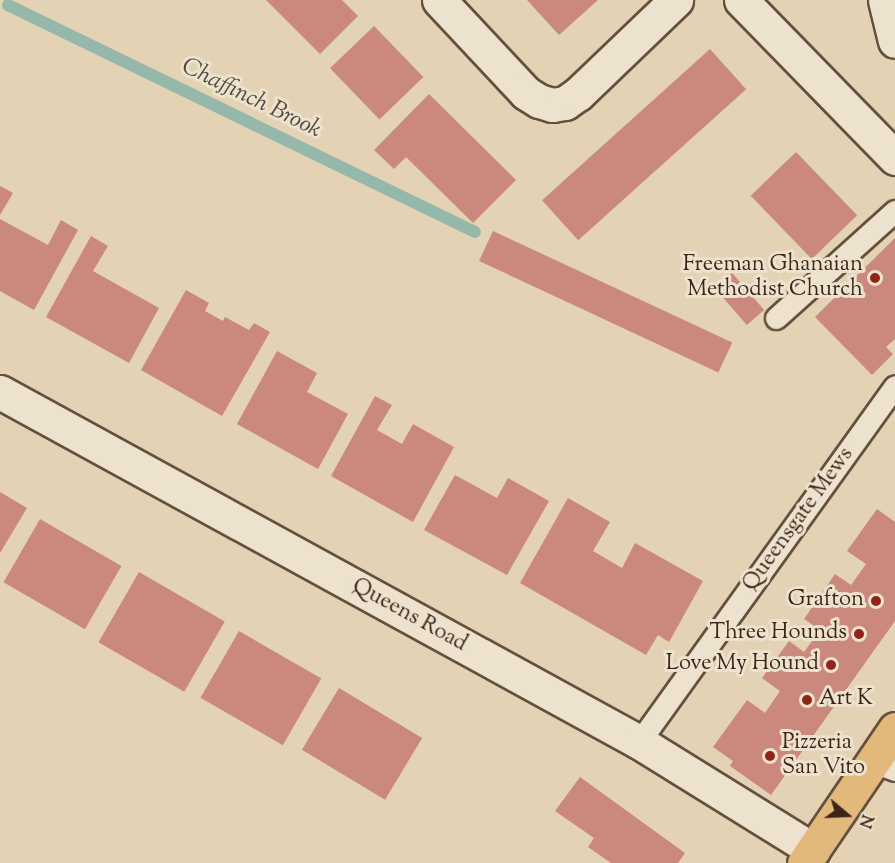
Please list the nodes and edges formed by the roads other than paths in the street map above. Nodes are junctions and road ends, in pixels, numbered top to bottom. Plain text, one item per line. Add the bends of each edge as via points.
1 (439, 0) edge
2 (676, 0) edge
3 (741, 0) edge
4 (885, 0) edge
5 (895, 40) edge
6 (892, 144) edge
7 (895, 211) edge
8 (776, 318) dead end
9 (895, 386) edge
10 (0, 392) edge
11 (895, 729) edge
12 (639, 742) junction
13 (884, 766) edge
14 (808, 856) edge

1 - 2 street via 526,93 552,105 565,103 578,94
3 - 6 street
4 - 5 street
7 - 8 lane
9 - 12 lane, Queensgate Mews
10 - 12 street, Queens Road
11 - 13 main road
12 - 14 street, Queens Road
13 - 14 main road

